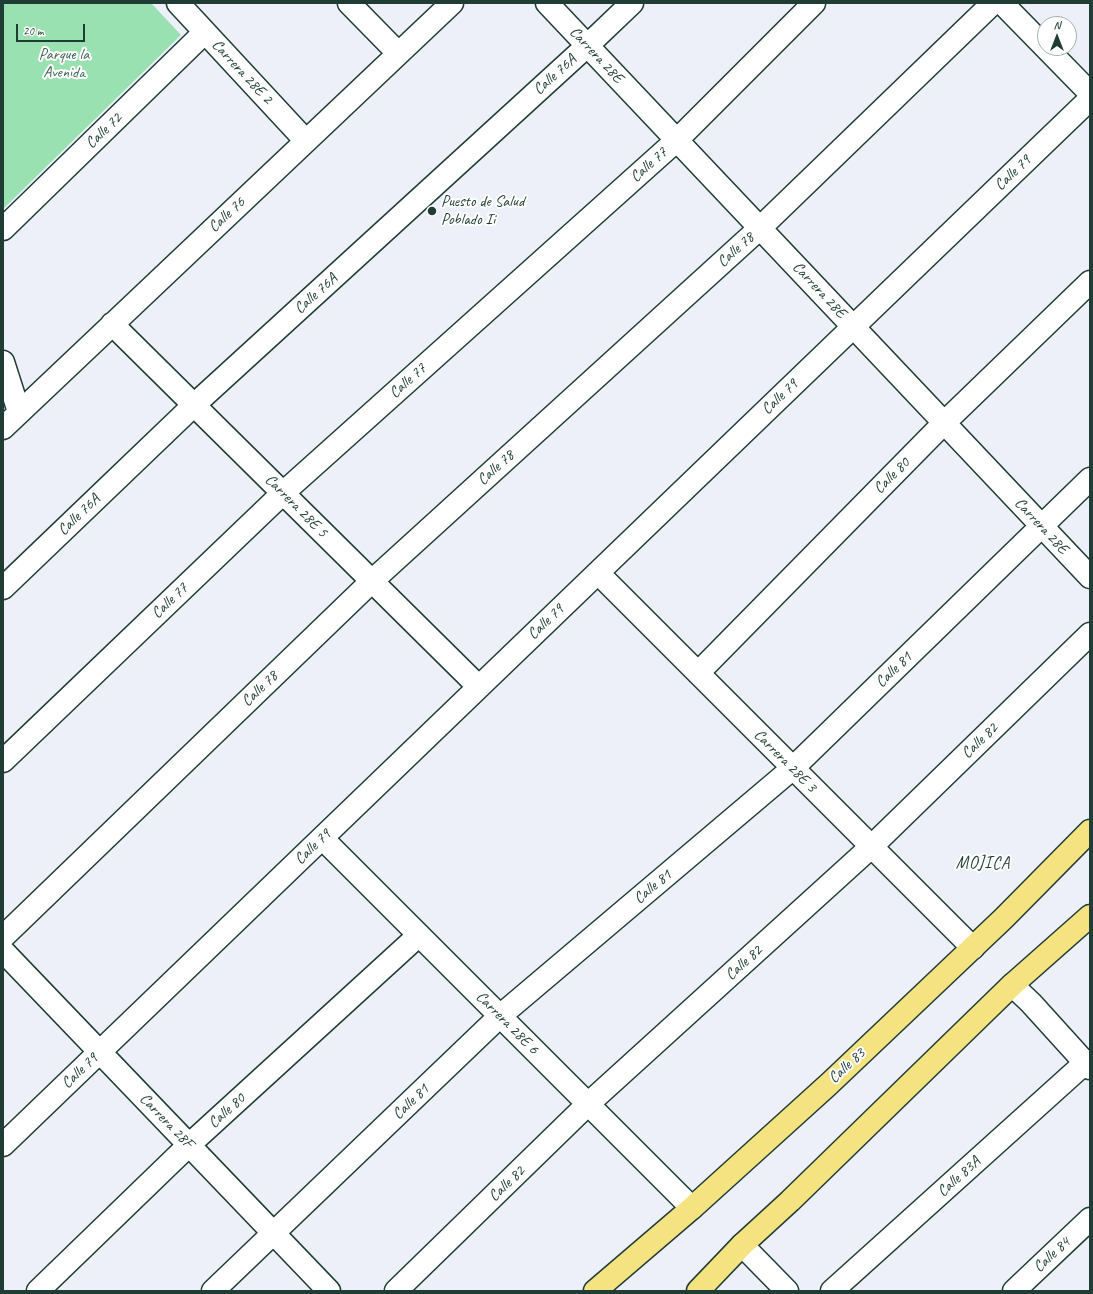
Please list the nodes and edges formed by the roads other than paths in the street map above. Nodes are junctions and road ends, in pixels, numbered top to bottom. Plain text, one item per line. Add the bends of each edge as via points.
1 (178, 3) edge
2 (349, 3) edge
3 (452, 3) edge
4 (547, 3) edge
5 (632, 3) edge
6 (814, 3) edge
7 (993, 3) edge
8 (1002, 3) edge
9 (205, 32) junction
10 (1037, 40) edge
11 (588, 45) junction
12 (398, 54) junction
13 (1053, 56) edge
14 (1090, 93) edge
15 (1090, 99) edge
16 (677, 140) junction
17 (306, 141) junction
18 (760, 228) junction
19 (3, 229) edge
20 (1090, 282) edge
21 (112, 324) junction
22 (853, 327) junction
23 (3, 362) edge
24 (194, 405) junction
25 (20, 412) junction
26 (944, 423) junction
27 (3, 428) edge
28 (1090, 479) edge
29 (283, 493) junction
30 (1042, 526) junction
31 (598, 573) junction
32 (1090, 577) edge
33 (372, 581) junction
34 (3, 588) edge
35 (1090, 634) edge
36 (698, 674) junction
37 (479, 687) junction
38 (3, 761) edge
39 (793, 768) junction
40 (1090, 831) edge
41 (322, 838) junction
42 (872, 847) junction
43 (1090, 916) edge
44 (419, 935) junction
45 (3, 937) edge
46 (973, 948) junction
47 (3, 951) edge
48 (1012, 985) junction
49 (500, 1016) junction
50 (100, 1052) junction
51 (1088, 1065) edge
52 (588, 1104) junction
53 (3, 1145) edge
54 (189, 1145) junction
55 (692, 1208) junction
56 (1090, 1219) edge
57 (274, 1234) junction
58 (742, 1245) junction
59 (38, 1291) edge
60 (213, 1291) edge
61 (329, 1291) edge
62 (396, 1291) edge
63 (595, 1291) edge
64 (698, 1291) edge
65 (787, 1291) edge
66 (832, 1291) edge
67 (1014, 1291) edge

1 - 9 street, Carrera 28E 2
2 - 12 street
3 - 12 street, Calle 76
4 - 11 street, Carrera 28E
5 - 11 street, Calle 76A
6 - 16 street, Calle 77
7 - 18 street, Calle 78
8 - 10 street
9 - 17 street, Carrera 28E 2
9 - 19 street, Calle 72
11 - 16 street, Carrera 28E
11 - 24 street, Calle 76A
12 - 17 street, Calle 76
13 - 14 street
15 - 22 street, Calle 79
16 - 18 street, Carrera 28E
16 - 29 street, Calle 77
17 - 21 street, Calle 76
18 - 22 street, Carrera 28E
18 - 33 street, Calle 78
20 - 26 street, Calle 80
21 - 24 street, Carrera 28E 5
21 - 25 street, Calle 76
22 - 26 street, Carrera 28E
22 - 31 street, Calle 79
23 - 25 street
24 - 29 street, Carrera 28E 5
24 - 34 street, Calle 76A
25 - 27 street, Calle 76
26 - 30 street, Carrera 28E
26 - 36 street, Calle 80
28 - 30 street, Calle 81
29 - 33 street, Carrera 28E 5
29 - 38 street, Calle 77
30 - 32 street, Carrera 28E
30 - 39 street, Calle 81
31 - 36 street, Carrera 28E 3
31 - 37 street, Calle 79
33 - 37 street, Carrera 28E 5
33 - 45 street, Calle 78
35 - 42 street, Calle 82
36 - 39 street, Carrera 28E 3
37 - 41 street, Calle 79
39 - 42 street, Carrera 28E 3
39 - 49 street, Calle 81
40 - 46 main road, Calle 83
41 - 44 street, Carrera 28E 6
41 - 50 street, Calle 79
42 - 46 street, Carrera 28E 3
42 - 52 street, Calle 82
43 - 48 main road
44 - 49 street, Carrera 28E 6
44 - 54 street, Calle 80
46 - 55 main road, Calle 83 via 829,1084
47 - 50 street, Carrera 28F
48 - 51 street, Calle 83A
48 - 58 main road
49 - 52 street, Carrera 28E 6
49 - 57 street, Calle 81
50 - 53 street, Calle 79
50 - 54 street, Carrera 28F
51 - 66 street, Calle 83A
52 - 55 street, Carrera 28E 6
52 - 62 street, Calle 82
54 - 57 street, Carrera 28F
54 - 59 street, Calle 80
55 - 63 main road, Calle 83
56 - 67 street, Calle 84
57 - 60 street, Calle 81
57 - 61 street, Carrera 28F
58 - 64 main road
58 - 65 street

